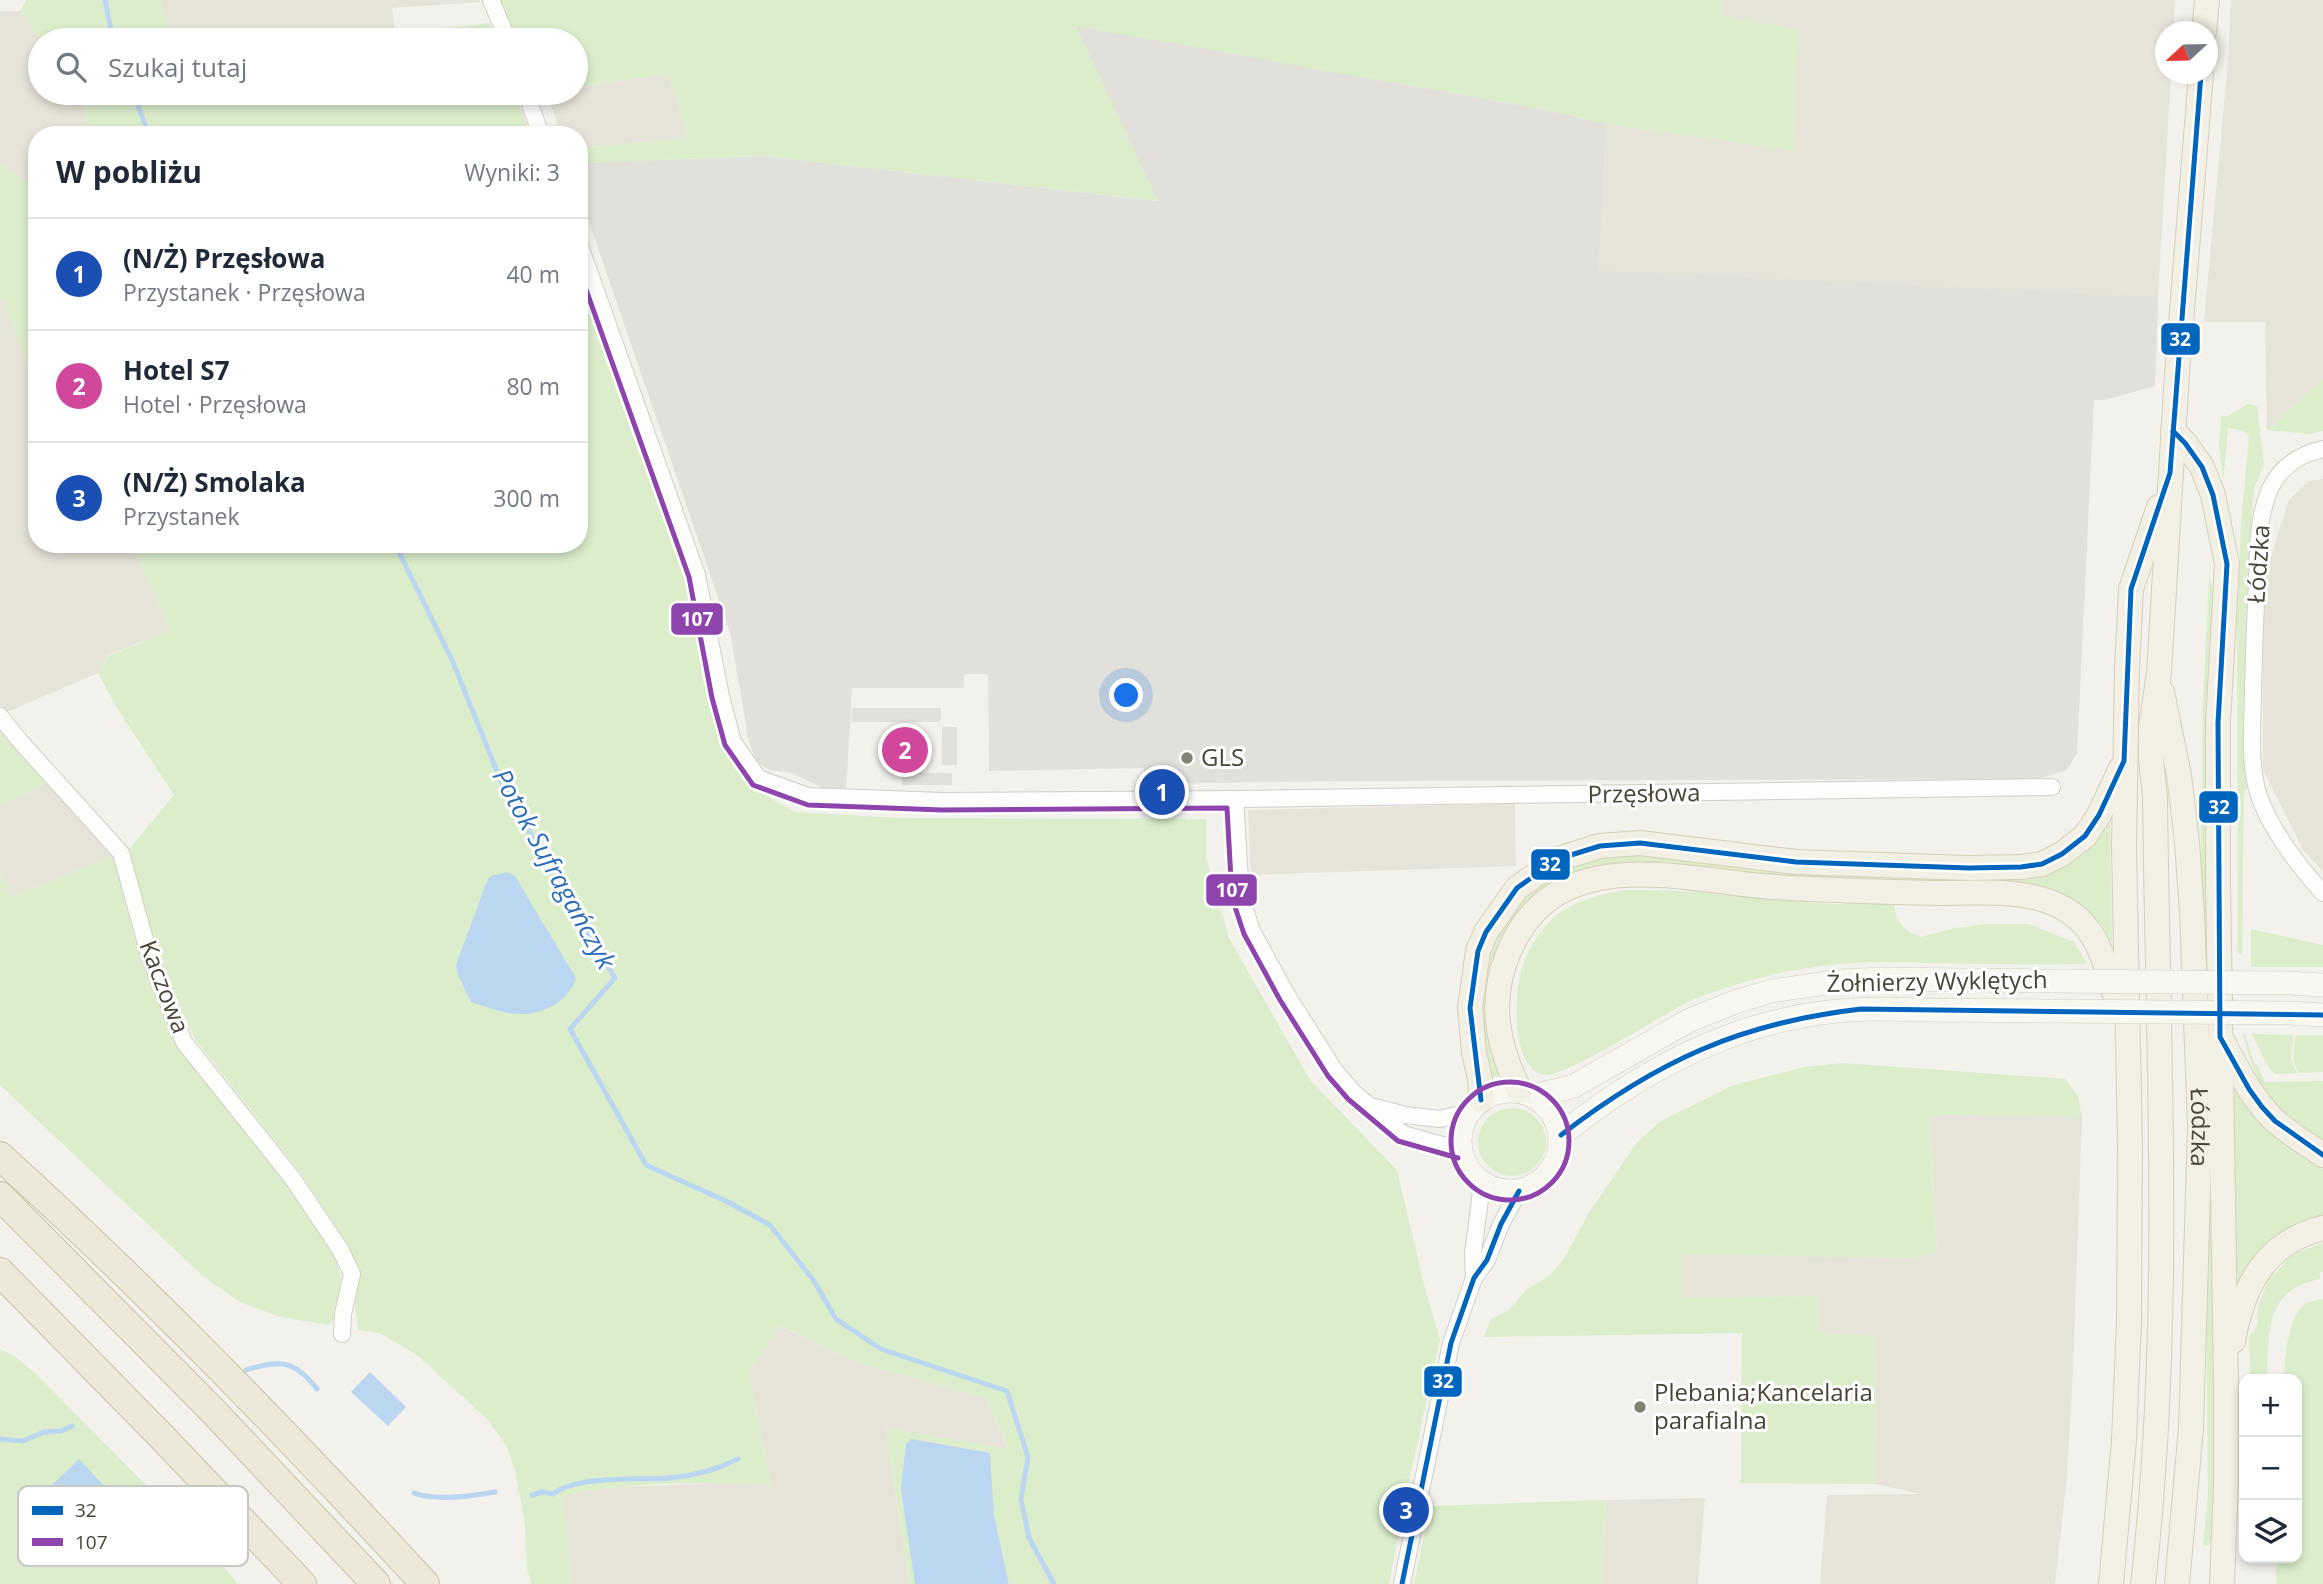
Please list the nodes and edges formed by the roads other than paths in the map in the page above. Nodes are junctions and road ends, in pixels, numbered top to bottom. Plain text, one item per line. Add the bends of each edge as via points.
1 (491, 0) edge
2 (2207, 0) edge
3 (2205, 21) edge
4 (503, 28) edge
5 (2200, 84) edge
6 (530, 105) edge
7 (538, 126) edge
8 (588, 268) edge
9 (2173, 431) junction
10 (2320, 450) edge
11 (2170, 473) junction
12 (2158, 673) junction
13 (0, 716) edge
14 (2124, 761) junction
15 (2052, 787) dead end
16 (1235, 799) junction
17 (2323, 893) edge
18 (2323, 985) edge
19 (2323, 1015) edge
20 (2127, 1033) junction
21 (2220, 1037) junction
22 (1527, 1094) junction
23 (1368, 1105) junction
24 (1475, 1106) junction
25 (1561, 1135) junction
26 (1460, 1150) junction
27 (2323, 1155) edge
28 (0, 1156) edge
29 (1482, 1184) junction
30 (1519, 1191) junction
31 (0, 1196) edge
32 (2323, 1228) edge
33 (0, 1272) edge
34 (1474, 1278) junction
35 (342, 1335) dead end
36 (2225, 1387) junction
37 (209, 1486) edge
38 (248, 1527) edge
39 (302, 1584) edge
40 (376, 1584) edge
41 (425, 1584) edge
42 (1402, 1584) edge
43 (2111, 1584) edge
44 (2143, 1584) edge
45 (2177, 1584) edge
46 (2222, 1584) edge

1 - 4 street
2 - 3 main road
5 - 9 main road, Łódzka
6 - 7 street
8 - 16 street, Przęsłowa via 697,575 733,742 758,778 808,796 942,801
9 - 11 main road, Łódzka
9 - 21 main road via 2202,467 2213,495 2227,564 2218,723
10 - 17 street, Łódzka via 2284,469 2271,487 2263,511 2255,614 2253,753 2256,787 2266,810
11 - 12 main road, Łódzka
11 - 14 main road via 2131,589
12 - 44 main road, Łódzka via 2151,759 2161,1294 2159,1389
12 - 45 main road, Łódzka via 2187,842 2199,1098 2191,1428
13 - 35 street, Kaczowa via 121,853 150,958 184,1042 293,1179 340,1249 352,1274
14 - 20 main road
14 - 24 main road via 2085,836 2042,864 1925,867 1796,862 1640,844 1600,846 1558,859 1517,888 1478,951 1470,1008 1480,1079
15 - 16 street, Przęsłowa
16 - 23 street via 1241,897 1252,931 1335,1071
18 - 22 street, Żołnierzy Wyklętych, bridge via 1841,981 1771,991 1735,1002 1688,1021 1574,1086
19 - 25 street, Żołnierzy Wyklętych, bridge via 1861,1009 1802,1015 1715,1041 1590,1112
20 - 22 main road via 2103,953 2085,926 2066,910 2034,897 1772,887 1655,873 1602,876 1563,891 1540,907 1510,947 1500,978 1501,1041 1505,1060
20 - 43 main road via 2129,1323
21 - 27 main road via 2262,1107
21 - 36 main road
22 - 24 street via 1506,1091
22 - 25 street via 1547,1106
23 - 24 street via 1440,1119
23 - 26 street via 1403,1134
24 - 26 street via 1460,1137
25 - 30 street via 1551,1171 1534,1187
26 - 29 street
28 - 41 highway via 254,1402
29 - 30 street
29 - 34 street
30 - 34 street
31 - 40 highway
32 - 36 main road via 2295,1239 2259,1268 2237,1318
33 - 37 highway
34 - 42 street via 1451,1343
36 - 46 main road
38 - 39 highway

